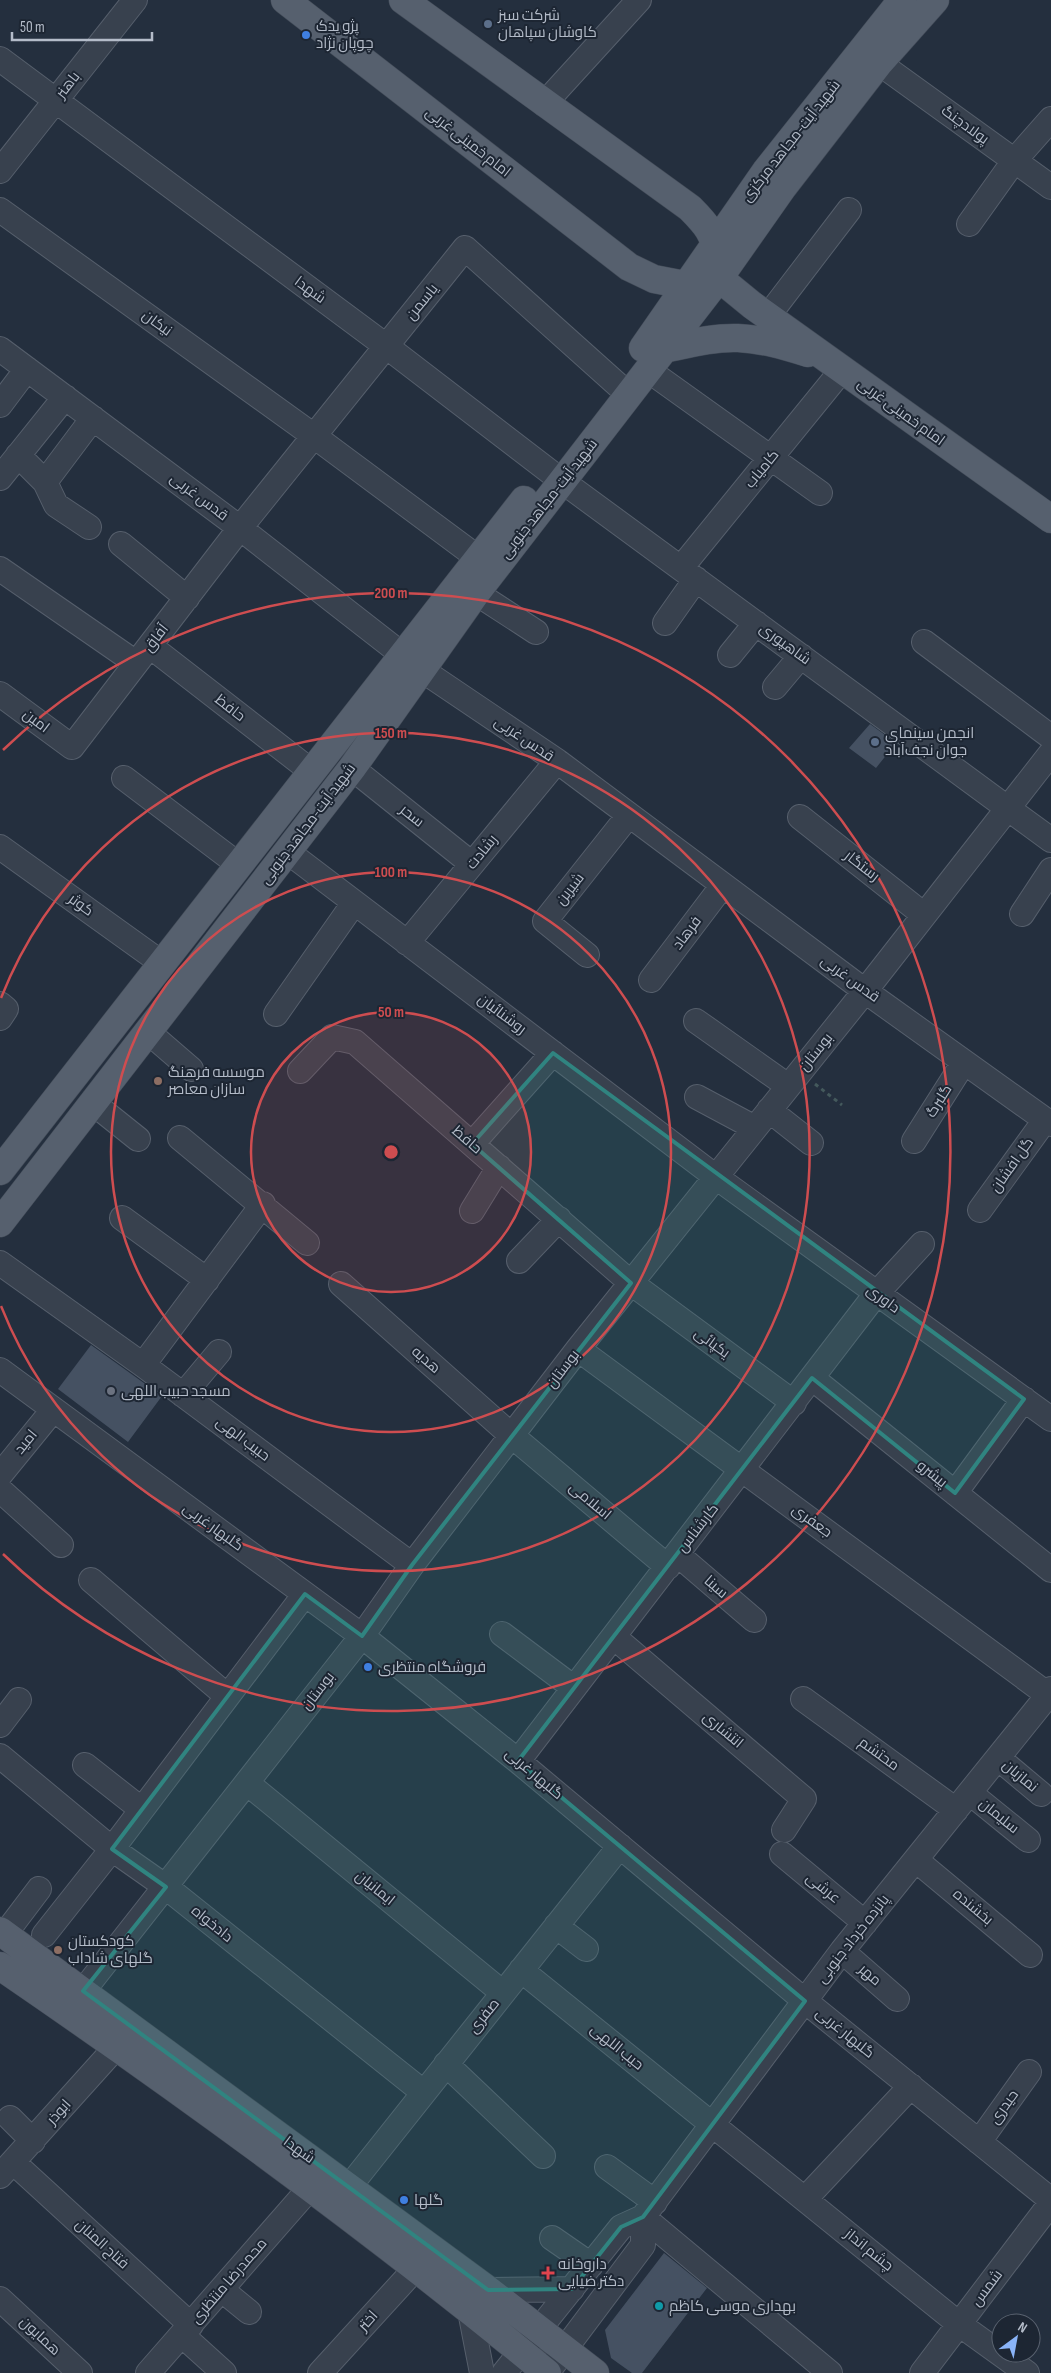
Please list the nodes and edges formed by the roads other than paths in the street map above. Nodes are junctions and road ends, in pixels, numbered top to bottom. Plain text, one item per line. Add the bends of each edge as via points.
1 (285, 0) edge
2 (403, 0) edge
3 (639, 0) edge
4 (902, 0) edge
5 (935, 0) edge
6 (133, 1) edge
7 (0, 59) edge
8 (879, 63) junction
9 (55, 101) junction
10 (544, 104) junction
11 (1051, 119) edge
12 (1014, 161) junction
13 (0, 171) edge
14 (766, 171) junction
15 (1051, 187) edge
16 (680, 200) junction
17 (0, 210) edge
18 (849, 210) dead end
19 (969, 224) dead end
20 (716, 241) junction
21 (629, 268) junction
22 (718, 278) junction
23 (685, 285) junction
24 (760, 311) junction
25 (658, 342) junction
26 (386, 346) junction
27 (0, 349) edge
28 (835, 364) junction
29 (27, 369) junction
30 (648, 370) junction
31 (623, 389) junction
32 (64, 397) junction
33 (0, 405) edge
34 (93, 418) junction
35 (314, 436) junction
36 (18, 455) junction
37 (770, 459) junction
38 (555, 476) junction
39 (0, 478) edge
40 (45, 482) junction
41 (820, 493) dead end
42 (1051, 519) edge
43 (89, 527) dead end
44 (240, 528) junction
45 (121, 544) dead end
46 (486, 564) junction
47 (0, 569) edge
48 (689, 573) junction
49 (476, 593) junction
50 (186, 598) junction
51 (665, 623) dead end
52 (756, 623) junction
53 (536, 632) dead end
54 (924, 642) dead end
55 (143, 654) junction
56 (730, 655) dead end
57 (801, 656) junction
58 (413, 662) junction
59 (775, 687) dead end
60 (0, 694) edge
61 (1051, 737) edge
62 (72, 748) joint
63 (1051, 753) edge
64 (557, 761) junction
65 (352, 768) junction
66 (311, 771) junction
67 (124, 778) dead end
68 (1008, 808) junction
69 (629, 815) junction
70 (800, 816) dead end
71 (1051, 840) edge
72 (0, 847) edge
73 (288, 852) junction
74 (472, 864) junction
75 (238, 865) junction
76 (1051, 870) edge
77 (723, 885) junction
78 (354, 903) junction
79 (1022, 914) dead end
80 (924, 915) junction
81 (407, 942) junction
82 (587, 955) dead end
83 (163, 964) junction
84 (651, 980) dead end
85 (865, 991) junction
86 (0, 1004) edge
87 (276, 1014) dead end
88 (0, 1018) edge
89 (696, 1021) dead end
90 (147, 1031) junction
91 (553, 1053) junction
92 (964, 1062) junction
93 (191, 1069) dead end
94 (300, 1071) dead end
95 (794, 1080) junction
96 (697, 1097) dead end
97 (93, 1103) junction
98 (762, 1119) junction
99 (1048, 1122) edge
100 (180, 1138) dead end
101 (138, 1139) dead end
102 (914, 1141) dead end
103 (811, 1143) dead end
104 (472, 1144) junction
105 (499, 1167) junction
106 (0, 1171) edge
107 (716, 1176) junction
108 (263, 1204) junction
109 (980, 1210) dead end
110 (472, 1211) dead end
111 (122, 1218) dead end
112 (559, 1219) junction
113 (0, 1223) edge
114 (307, 1243) dead end
115 (922, 1244) dead end
116 (519, 1261) dead end
117 (0, 1263) edge
118 (206, 1280) junction
119 (631, 1282) junction
120 (340, 1284) dead end
121 (876, 1294) junction
122 (578, 1348) junction
123 (219, 1352) dead end
124 (143, 1366) junction
125 (0, 1370) edge
126 (812, 1378) junction
127 (183, 1395) junction
128 (1024, 1399) junction
129 (794, 1403) junction
130 (53, 1410) junction
131 (1051, 1419) edge
132 (512, 1435) junction
133 (742, 1470) junction
134 (0, 1475) edge
135 (0, 1490) edge
136 (955, 1494) junction
137 (61, 1545) dead end
138 (672, 1561) junction
139 (412, 1565) junction
140 (1051, 1570) edge
141 (91, 1580) dead end
142 (305, 1594) junction
143 (754, 1620) dead end
144 (502, 1634) dead end
145 (362, 1636) junction
146 (614, 1637) junction
147 (574, 1688) junction
148 (1050, 1693) edge
149 (227, 1696) junction
150 (803, 1699) dead end
151 (19, 1700) dead end
152 (0, 1725) edge
153 (0, 1756) edge
154 (998, 1758) junction
155 (518, 1761) junction
156 (85, 1765) dead end
157 (247, 1783) junction
158 (1041, 1794) dead end
159 (963, 1802) junction
160 (141, 1808) junction
161 (784, 1830) dead end
162 (1028, 1840) dead end
163 (620, 1846) junction
164 (112, 1849) junction
165 (782, 1854) dead end
166 (916, 1860) junction
167 (166, 1887) junction
168 (39, 1889) dead end
169 (865, 1923) junction
170 (556, 1926) junction
171 (3, 1932) edge
172 (44, 1935) dead end
173 (586, 1949) dead end
174 (842, 1951) junction
175 (1030, 1955) dead end
176 (0, 1966) edge
177 (521, 1970) junction
178 (83, 1991) junction
179 (503, 1993) junction
180 (897, 1999) dead end
181 (805, 2001) junction
182 (117, 2046) junction
183 (446, 2064) junction
184 (1029, 2072) dead end
185 (911, 2086) junction
186 (423, 2092) junction
187 (10, 2118) dead end
188 (713, 2124) junction
189 (33, 2141) junction
190 (979, 2142) junction
191 (543, 2156) dead end
192 (607, 2167) dead end
193 (6, 2169) edge
194 (349, 2187) junction
195 (309, 2189) junction
196 (805, 2199) junction
197 (1051, 2201) edge
198 (649, 2209) junction
199 (552, 2238) dead end
200 (591, 2265) junction
201 (415, 2268) junction
202 (572, 2289) junction
203 (222, 2290) junction
204 (488, 2290) junction
205 (0, 2299) edge
206 (470, 2311) junction
207 (249, 2312) dead end
208 (959, 2324) junction
209 (186, 2330) junction
210 (538, 2330) junction
211 (564, 2350) junction
212 (521, 2352) junction
213 (80, 2373) edge
214 (148, 2373) edge
215 (224, 2373) edge
216 (320, 2373) edge
217 (482, 2373) edge
218 (504, 2373) edge
219 (547, 2373) edge
220 (595, 2373) edge
221 (830, 2373) edge
222 (922, 2373) edge
223 (1027, 2373) edge

1 - 21 main road, امام خمینی غربی
2 - 10 main road
3 - 10 street
4 - 14 main road, شهید آیت-مجاهد مرکزی
5 - 8 main road, شهید آیت-مجاهد مرکزی
6 - 9 street, باهنر
7 - 9 street, شهدا
8 - 12 street, پولادچنگ
8 - 22 main road, شهید آیت-مجاهد مرکزی via 782,188
9 - 13 street, باهنر
9 - 26 street, شهدا
10 - 16 main road
11 - 12 street
12 - 15 street, پولادچنگ
12 - 19 street
14 - 16 main road via 733,202 715,208
14 - 20 main road, شهید آیت-مجاهد مرکزی
16 - 20 main road via 705,223
17 - 35 street, نیکان
18 - 24 street
20 - 22 main road
20 - 23 main road, شهید آیت-مجاهد مرکزی
21 - 23 main road, امام خمینی غربی via 654,279
21 - 25 main road via 650,289
22 - 23 main road
22 - 24 main road, امام خمینی غربی
22 - 25 main road, شهید آیت-مجاهد جنوبی
23 - 25 main road, شهید آیت-مجاهد جنوبی
24 - 28 main road, امام خمینی غربی
25 - 28 main road via 738,338 773,343
25 - 30 main road, شهید آیت-مجاهد جنوبی
25 - 31 main road, شهید آیت-مجاهد جنوبی
26 - 31 street, یاسمن via 466,248
26 - 35 street, یاسمن
26 - 38 street, شهدا
27 - 29 street, قدس غربی
28 - 37 street, کامیاب
28 - 42 main road, امام خمینی غربی
29 - 32 street, قدس غربی
29 - 33 street
30 - 31 main road, شهید آیت-مجاهد جنوبی
30 - 37 street
31 - 38 main road, شهید آیت-مجاهد جنوبی
32 - 34 street, قدس غربی
32 - 36 street
34 - 40 street
34 - 44 street, قدس غربی
35 - 44 street, یاسمن
35 - 46 street, نیکان
36 - 39 street
36 - 40 street
37 - 41 street
37 - 48 street, کامیاب
38 - 46 main road, شهید آیت-مجاهد جنوبی
38 - 48 street, شاهپوری
40 - 43 street via 56,505
44 - 50 street, آفاق
44 - 58 street, قدس غربی
45 - 50 street
46 - 49 main road, شهید آیت-مجاهد جنوبی
46 - 58 main road, شهید آیت-مجاهد جنوبی
47 - 55 street, حافظ
48 - 51 street, کامیاب
48 - 52 street, شاهپوری
49 - 53 street
49 - 58 main road, شهید آیت-مجاهد جنوبی
50 - 55 street, آفاق
52 - 56 street
52 - 57 street, شاهپوری
54 - 61 street
55 - 62 street, آفاق
55 - 66 street, حافظ
57 - 59 street
57 - 68 street, شاهپوری
58 - 64 street, قدس غربی
58 - 65 main road, شهید آیت-مجاهد جنوبی
58 - 66 main road, شهید آیت-مجاهد جنوبی
60 - 62 street, امین
63 - 68 street, بوستان
64 - 69 street, قدس غربی
64 - 74 street, رشادت
65 - 73 main road, شهید آیت-مجاهد جنوبی
65 - 74 street, سحر
66 - 75 main road, شهید آیت-مجاهد جنوبی
67 - 75 street
68 - 71 street, شاهپوری
68 - 80 street, بوستان
69 - 77 street, قدس غربی
69 - 82 street, شیرین via 545,921
70 - 80 street, رستگار
72 - 83 street, کوثر
73 - 78 street, روشنائیان
73 - 90 main road, شهید آیت-مجاهد جنوبی
74 - 81 street, رشادت
75 - 83 main road, شهید آیت-مجاهد جنوبی
76 - 79 street
77 - 84 street, فرهاد
77 - 85 street, قدس غربی
78 - 81 street, روشنائیان
78 - 87 street
80 - 85 street, بوستان
81 - 91 street, روشنائیان
83 - 106 main road, شهید آیت-مجاهد جنوبی
85 - 92 street, قدس غربی
85 - 95 street, بوستان
86 - 88 street via 6,1009
89 - 95 street
90 - 93 street
90 - 97 main road, شهید آیت-مجاهد جنوبی
91 - 104 street
91 - 107 street, روشنائیان
92 - 99 street, قدس غربی
92 - 102 street, گلبرگ
94 - 104 street, حافظ via 332,1037 355,1042
95 - 98 street, بوستان
96 - 98 street
97 - 101 street
97 - 113 main road, شهید آیت-مجاهد جنوبی
98 - 103 street
98 - 107 street, بوستان
99 - 109 street, گل افشان
100 - 108 street
104 - 105 street, حافظ
105 - 110 street
105 - 112 street, حافظ
107 - 119 street, بوستان
107 - 121 street, داوری
108 - 114 street
108 - 118 street
111 - 118 street
112 - 116 street
112 - 119 street, حافظ
115 - 121 street, کارشناس
117 - 124 street, حبیب الهی
118 - 124 street
119 - 122 street, بوستان
119 - 129 street, یکپائی
120 - 132 street, هدیه
121 - 126 street, کارشناس
121 - 128 street, داوری
122 - 132 street, بوستان
122 - 133 street, جعفری
123 - 127 street
124 - 127 street, حبیب الهی
125 - 130 street, گلبهار غربی
126 - 129 street, کارشناس
126 - 136 street, پیشرو
127 - 139 street, حبیب الهی
128 - 131 street, داوری
128 - 136 street
129 - 133 street, کارشناس
130 - 134 street, امید
130 - 142 street, گلبهار غربی
132 - 138 street, اسلامی
132 - 139 street, بوستان
133 - 138 street, کارشناس
133 - 148 street, جعفری
135 - 137 street
136 - 140 street, پیشرو
138 - 143 street, سینا
138 - 146 street, کارشناس
139 - 145 street, بوستان
141 - 149 street
142 - 145 street, گلبهار غربی
142 - 149 street
144 - 147 street
145 - 155 street, گلبهار غربی
145 - 157 street, بوستان
146 - 147 street, کارشناس
146 - 161 street, انتشاری via 804,1799
147 - 155 street, کارشناس
148 - 154 street, پانزده خرداد جنوبی
149 - 160 street
150 - 159 street, محتشم
151 - 152 street
153 - 164 street, دادخواه
154 - 158 street, نمازیان
154 - 159 street, پانزده خرداد جنوبی
155 - 163 street, گلبهار غربی
156 - 160 street
157 - 167 street, بوستان
157 - 179 street, ایمانیان
159 - 162 street, سلیمان
159 - 166 street, پانزده خرداد جنوبی
160 - 164 street
163 - 170 street, صفری
163 - 181 street, گلبهار غربی
164 - 167 street, دادخواه
164 - 172 street
165 - 169 street, عرشی
166 - 169 street, پانزده خرداد جنوبی
166 - 175 street, بخشنده
167 - 178 street, بوستان
167 - 186 street, دادخواه
168 - 171 street
169 - 174 street, پانزده خرداد جنوبی
170 - 173 street
170 - 177 street, صفری
171 - 178 main road, شهدا
174 - 180 street, مهر
174 - 181 street, پانزده خرداد جنوبی
176 - 182 main road, شهدا
177 - 179 street, صفری
177 - 188 street, حیب اللهی
178 - 194 main road, شهدا
179 - 183 street, صفری
181 - 185 street, گلبهار غربی
181 - 188 street, پانزده خرداد جنوبی
182 - 189 street, ابوذر
182 - 195 main road, شهدا
183 - 186 street, صفری
183 - 191 street
184 - 190 street, حیدری
185 - 190 street, گلبهار غربی
185 - 196 street
186 - 194 street, صفری
187 - 189 street
188 - 196 street, چشم انداز
188 - 198 street, پانزده خرداد جنوبی
189 - 193 street, ابوذر
190 - 197 street, گلبهار غربی
192 - 198 street
193 - 209 street, فتاح المنان
194 - 204 main road, شهدا
195 - 201 main road, شهدا
195 - 203 street, محمدرضا منتظری
196 - 208 street, چشم انداز
197 - 208 street, شمس
198 - 200 street via 621,2228
198 - 211 street via 643,2245
198 - 221 street
199 - 200 street
200 - 202 street
201 - 206 main road, شهدا
201 - 216 street, اختر
202 - 204 street
202 - 210 street
203 - 207 street
203 - 209 street, محمدرضا منتظری
204 - 210 main road, شهدا
205 - 213 street, همایون
206 - 212 main road, شهدا
206 - 217 street
208 - 222 street, شمس
208 - 223 street, چشم انداز
209 - 214 street, محمدرضا منتظری
209 - 215 street, فتاح المنان
210 - 211 main road, شهدا
210 - 212 street
211 - 219 street
211 - 220 main road, شهدا
212 - 218 street
212 - 219 main road, شهدا

